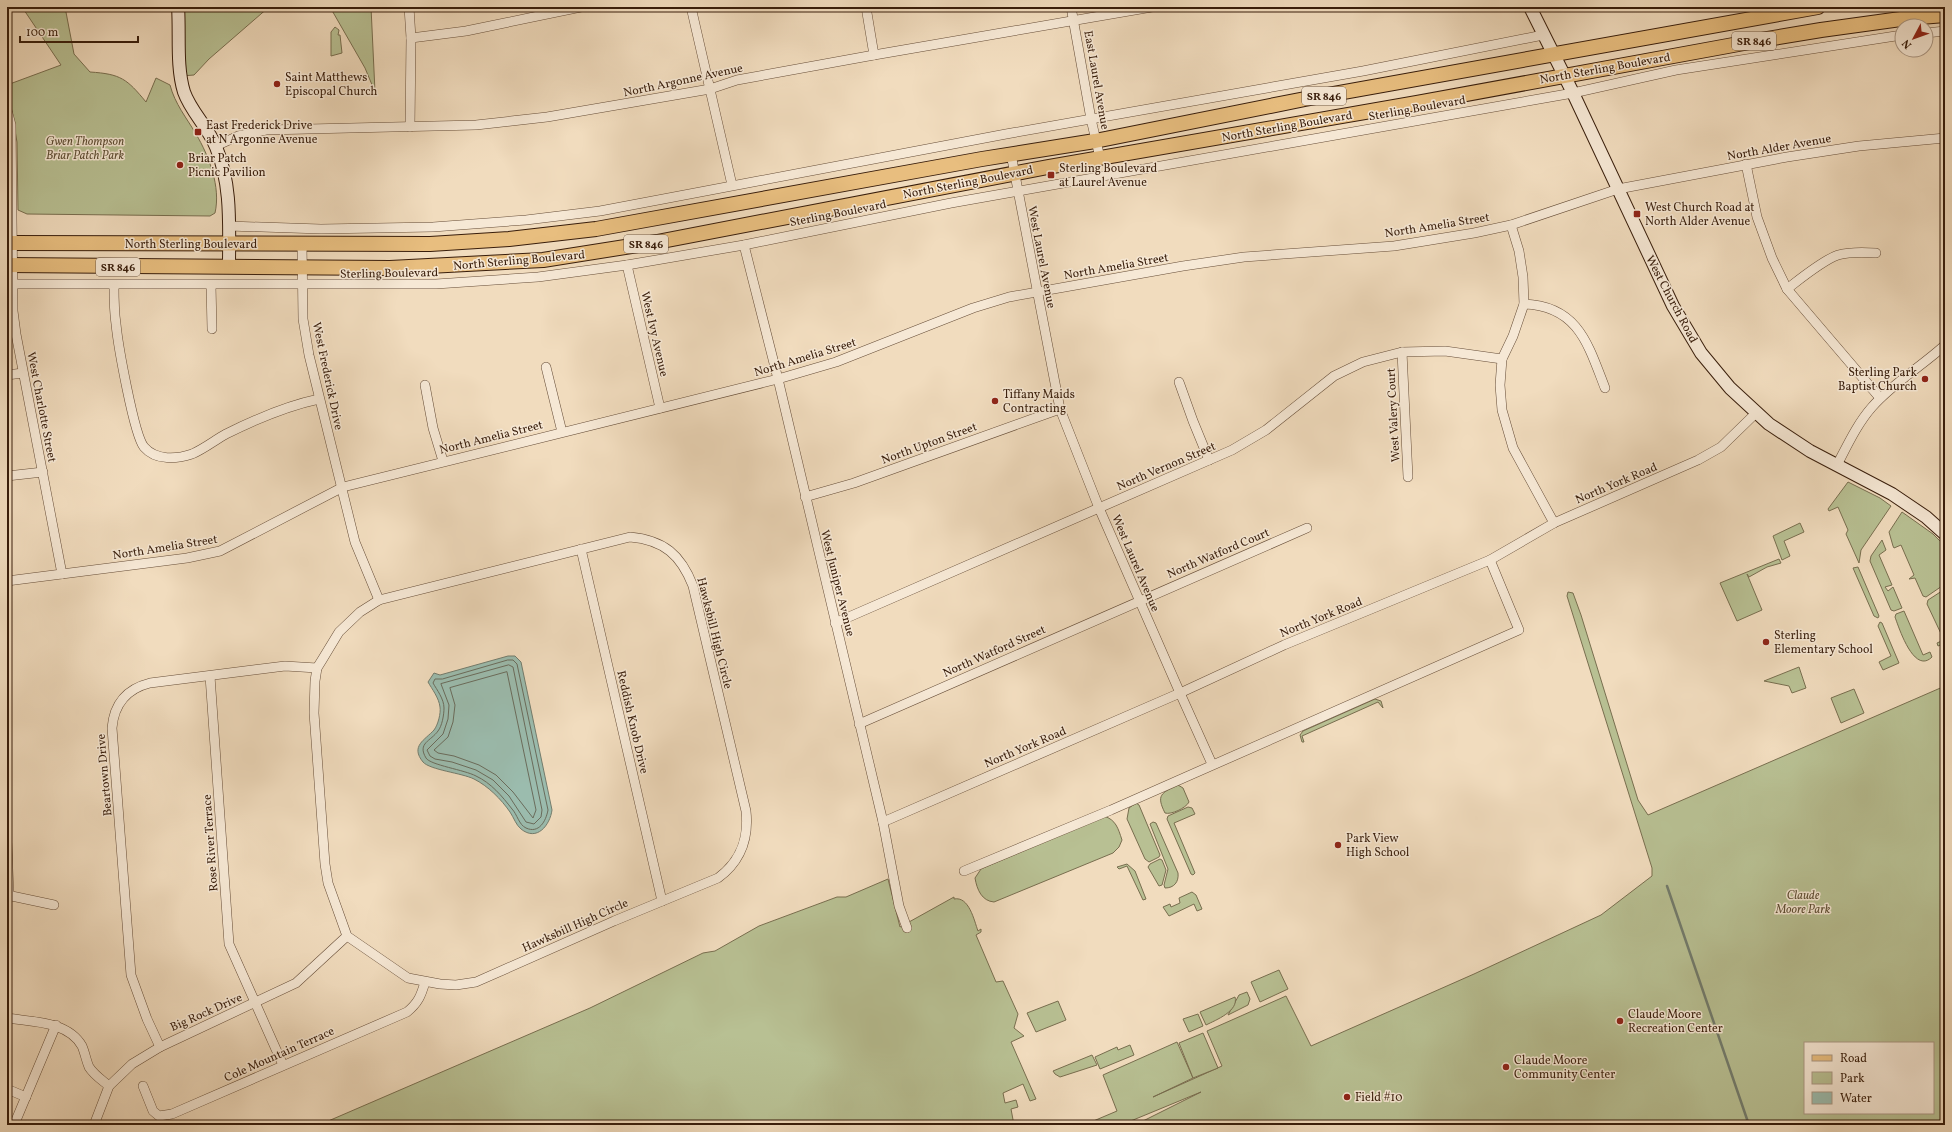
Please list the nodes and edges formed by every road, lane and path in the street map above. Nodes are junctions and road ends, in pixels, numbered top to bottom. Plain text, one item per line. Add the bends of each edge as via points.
1 (178, 7) edge
2 (409, 7) edge
3 (581, 7) edge
4 (691, 7) edge
5 (866, 7) edge
6 (1071, 7) edge
7 (1152, 7) edge
8 (1530, 7) edge
9 (1818, 7) edge
10 (1945, 15) edge
11 (1074, 21) junction
12 (1945, 31) edge
13 (1934, 32) edge
14 (1543, 35) junction
15 (1894, 36) edge
16 (411, 38) junction
17 (874, 55) junction
18 (1553, 55) junction
19 (1564, 76) junction
20 (710, 88) junction
21 (1573, 93) junction
22 (7, 110) edge
23 (1091, 120) junction
24 (410, 127) junction
25 (1945, 138) edge
26 (1095, 140) junction
27 (216, 146) junction
28 (1010, 154) junction
29 (1100, 158) junction
30 (1746, 164) junction
31 (1014, 173) junction
32 (732, 185) junction
33 (1618, 188) junction
34 (1018, 191) junction
35 (1511, 225) junction
36 (229, 226) junction
37 (10, 227) edge
38 (10, 243) edge
39 (229, 243) junction
40 (302, 244) junction
41 (744, 245) junction
42 (1876, 253) dead end
43 (10, 265) edge
44 (627, 265) junction
45 (229, 267) junction
46 (302, 268) junction
47 (10, 284) edge
48 (114, 285) junction
49 (211, 285) junction
50 (302, 285) junction
51 (1787, 289) junction
52 (1037, 292) junction
53 (1524, 304) junction
54 (212, 329) dead end
55 (1945, 345) edge
56 (1402, 352) junction
57 (1502, 359) junction
58 (546, 368) dead end
59 (22, 373) junction
60 (7, 374) edge
61 (778, 379) junction
62 (1179, 382) dead end
63 (425, 385) dead end
64 (1605, 388) dead end
65 (1880, 398) junction
66 (319, 399) junction
67 (660, 408) junction
68 (1060, 409) junction
69 (1756, 413) junction
70 (562, 432) junction
71 (1209, 460) junction
72 (443, 461) junction
73 (1837, 465) junction
74 (43, 472) junction
75 (7, 476) edge
76 (1408, 478) dead end
77 (343, 487) junction
78 (805, 497) junction
79 (1099, 508) junction
80 (1554, 523) junction
81 (1307, 528) dead end
82 (1945, 534) edge
83 (581, 549) junction
84 (1490, 560) junction
85 (62, 574) junction
86 (7, 581) edge
87 (379, 600) junction
88 (1139, 600) junction
89 (835, 623) junction
90 (317, 668) junction
91 (210, 676) junction
92 (1180, 693) junction
93 (859, 724) junction
94 (1212, 764) junction
95 (883, 822) junction
96 (7, 842) edge
97 (964, 871) dead end
98 (8, 895) edge
99 (662, 901) junction
100 (54, 905) dead end
101 (907, 928) dead end
102 (347, 936) junction
103 (425, 982) junction
104 (255, 1003) junction
105 (7, 1018) edge
106 (56, 1025) junction
107 (160, 1047) junction
108 (283, 1066) junction
109 (109, 1086) junction
110 (143, 1086) dead end
111 (7, 1089) edge
112 (26, 1097) junction
113 (14, 1125) edge
114 (94, 1125) edge

1 - 27 main road via 184,92
2 - 16 street
3 - 16 street via 466,31
4 - 20 street
5 - 17 street
6 - 11 street, East Laurel Avenue
7 - 11 street, North Argonne Avenue
8 - 14 main road, West Church Road
9 - 18 main road, North Sterling Boulevard / SR 846
10 - 19 main road, North Sterling Boulevard / SR 846 via 1821,30
11 - 17 street, North Argonne Avenue
11 - 23 street, East Laurel Avenue
12 - 13 street
14 - 18 main road, West Church Road
14 - 23 street via 1363,71
15 - 21 street, Sterling Boulevard via 1676,70
16 - 24 street
17 - 20 street, North Argonne Avenue via 737,80
18 - 19 main road, West Church Road
18 - 26 main road, North Sterling Boulevard / SR 846
19 - 21 main road, West Church Road
19 - 29 main road, North Sterling Boulevard / SR 846
20 - 24 street, North Argonne Avenue via 540,118
20 - 32 street
21 - 33 main road, West Church Road
21 - 34 street, Sterling Boulevard
22 - 37 street, West Charlotte Street via 11,125
23 - 26 street, East Laurel Avenue
23 - 32 street
24 - 27 street, North Argonne Avenue via 266,130 238,136
25 - 30 street, North Alder Avenue via 1859,146
26 - 28 main road, North Sterling Boulevard / SR 846
26 - 29 street, East Laurel Avenue
27 - 36 main road via 226,180
28 - 31 street, West Laurel Avenue
28 - 40 main road, North Sterling Boulevard / SR 846 via 596,229 542,236 430,244
29 - 31 main road, North Sterling Boulevard / SR 846
30 - 33 street, North Alder Avenue
30 - 51 street via 1757,217
31 - 34 street, West Laurel Avenue
31 - 46 main road, North Sterling Boulevard / SR 846 via 657,242 543,260 419,267
32 - 36 street via 600,211 481,224 321,229
33 - 35 street, North Amelia Street
33 - 69 main road, West Church Road via 1673,306 1701,353 1730,388
34 - 41 street, Sterling Boulevard
34 - 52 street, West Laurel Avenue
35 - 52 street, North Amelia Street via 1394,246 1244,257
35 - 53 street via 1521,264
36 - 39 main road
37 - 38 street, West Charlotte Street
38 - 39 main road, North Sterling Boulevard / SR 846
38 - 43 street, West Charlotte Street
39 - 40 main road, North Sterling Boulevard / SR 846
39 - 45 main road
40 - 46 street, West Frederick Drive
41 - 44 street, Sterling Boulevard
41 - 61 street, West Juniper Avenue
42 - 51 street via 1837,255
43 - 45 main road, North Sterling Boulevard / SR 846
43 - 47 street, West Charlotte Street
44 - 50 street, Sterling Boulevard via 493,282
44 - 67 street, West Ivy Avenue
45 - 46 main road, North Sterling Boulevard / SR 846
46 - 50 street, West Frederick Drive
47 - 48 street, Sterling Boulevard
47 - 59 street, West Charlotte Street
48 - 49 street, Sterling Boulevard
48 - 66 street via 115,324 138,437 144,448 152,454 163,458 193,454 266,415
49 - 50 street, Sterling Boulevard
49 - 54 street
50 - 66 street, West Frederick Drive via 306,339
51 - 65 street
52 - 61 street, North Amelia Street via 973,308 836,362
52 - 68 street, West Laurel Avenue
53 - 57 street
53 - 64 street via 1538,304 1559,312 1575,324
55 - 65 street
56 - 57 street, North Vernon Street via 1445,351
56 - 71 street, North Vernon Street via 1363,362 1334,376 1266,430
56 - 76 street, West Valery Court
57 - 80 street via 1500,385 1506,429 1513,448
58 - 70 street
59 - 60 street
59 - 74 street, West Charlotte Street
61 - 67 street, North Amelia Street
61 - 78 street, West Juniper Avenue
62 - 71 street
63 - 72 street via 433,428
65 - 73 street via 1856,430
66 - 77 street, West Frederick Drive
67 - 70 street, North Amelia Street
68 - 78 street, North Upton Street via 861,480
68 - 79 street, West Laurel Avenue
69 - 73 main road, West Church Road via 1784,434
69 - 80 street, North York Road via 1721,447 1698,460
70 - 72 street, North Amelia Street
71 - 79 street, North Vernon Street
72 - 77 street, North Amelia Street
73 - 82 main road, West Church Road via 1892,494 1926,517
74 - 75 street
74 - 85 street, West Charlotte Street
77 - 85 street, North Amelia Street via 220,551 187,558
77 - 87 street, West Frederick Drive via 356,542
78 - 89 street, West Juniper Avenue
79 - 88 street, West Laurel Avenue
79 - 89 street, North Vernon Street
80 - 84 street, North York Road
81 - 88 street, North Watford Court
83 - 87 street, Hawksbill High Circle
83 - 99 street, Reddish Knob Drive
83 - 99 street, Hawksbill High Circle via 630,537 647,538 663,545 678,557 687,571 693,586 746,811 744,848 728,870 718,878
84 - 92 street, North York Road via 1284,645
84 - 94 street via 1519,630
85 - 86 street, North Amelia Street
87 - 90 street, Hawksbill High Circle via 360,612 339,632
88 - 92 street, West Laurel Avenue
88 - 93 street, North Watford Street
89 - 93 street, West Juniper Avenue
90 - 91 street, Beartown Drive via 285,666
90 - 102 street, Hawksbill High Circle via 313,695 325,864 328,883
91 - 104 street, Rose River Terrace via 229,944
91 - 107 street, Beartown Drive via 138,686 120,700 113,718 131,975
92 - 94 street, West Laurel Avenue
92 - 95 street, North York Road
93 - 95 street, West Juniper Avenue
94 - 97 street via 1111,810
95 - 101 street, West Juniper Avenue via 899,906
96 - 98 street
98 - 100 street
99 - 103 street, Hawksbill High Circle via 476,982 456,985
102 - 103 street, Hawksbill High Circle via 408,978
102 - 104 street, Big Rock Drive via 296,983
103 - 108 street, Cole Mountain Terrace via 421,998 407,1012
104 - 107 street, Big Rock Drive
104 - 108 street, Rose River Terrace
105 - 106 street
106 - 109 street via 76,1038 89,1066
106 - 112 street
107 - 109 street, Big Rock Drive via 132,1064
108 - 110 street, Cole Mountain Terrace via 165,1116 159,1116 154,1111
109 - 114 street, Big Rock Drive
111 - 112 street
112 - 113 street

